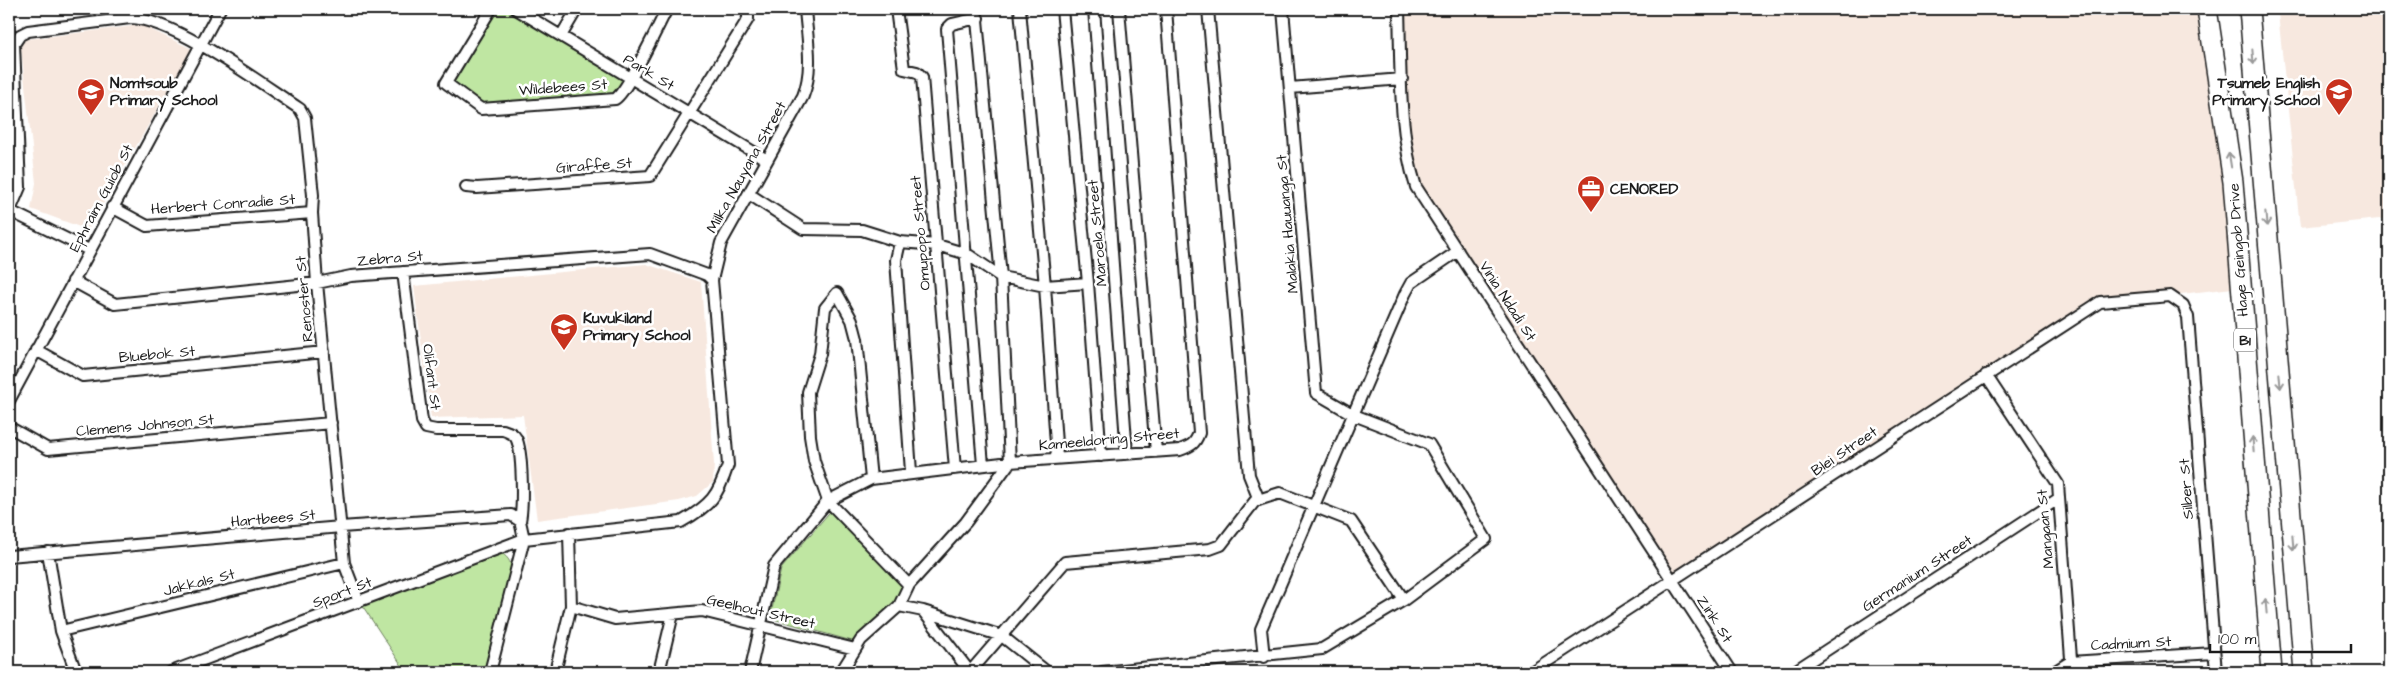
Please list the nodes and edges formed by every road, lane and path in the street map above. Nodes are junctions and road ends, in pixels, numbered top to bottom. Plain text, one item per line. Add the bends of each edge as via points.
1 (220, 9) edge
2 (490, 9) edge
3 (516, 9) edge
4 (577, 9) edge
5 (667, 9) edge
6 (748, 9) edge
7 (805, 9) edge
8 (896, 9) edge
9 (1020, 9) edge
10 (1062, 9) edge
11 (1094, 9) edge
12 (1119, 9) edge
13 (1166, 9) edge
14 (1208, 9) edge
15 (1283, 9) edge
16 (1399, 9) edge
17 (2207, 9) edge
18 (2249, 9) edge
19 (977, 13) edge
20 (561, 36) junction
21 (201, 45) junction
22 (630, 78) junction
23 (1402, 79) junction
24 (1290, 88) junction
25 (689, 113) junction
26 (12, 115) edge
27 (767, 160) junction
28 (466, 187) dead end
29 (749, 194) junction
30 (112, 207) junction
31 (9, 212) edge
32 (312, 214) junction
33 (900, 242) junction
34 (937, 245) junction
35 (89, 250) junction
36 (1458, 251) junction
37 (967, 254) junction
38 (403, 272) junction
39 (1001, 277) junction
40 (712, 280) junction
41 (72, 281) junction
42 (317, 283) junction
43 (1088, 283) junction
44 (1045, 286) junction
45 (2183, 305) joint
46 (36, 350) junction
47 (324, 352) junction
48 (1986, 375) junction
49 (9, 402) edge
50 (1354, 415) junction
51 (330, 423) junction
52 (9, 427) edge
53 (1156, 452) junction
54 (1127, 454) junction
55 (1101, 456) junction
56 (1057, 458) junction
57 (1010, 462) junction
58 (983, 466) junction
59 (955, 469) junction
60 (910, 472) junction
61 (871, 479) junction
62 (2058, 499) junction
63 (1259, 500) junction
64 (828, 501) junction
65 (1314, 506) junction
66 (520, 521) junction
67 (341, 527) junction
68 (569, 533) junction
69 (524, 539) junction
70 (48, 552) junction
71 (9, 556) edge
72 (344, 563) junction
73 (1673, 582) junction
74 (909, 585) junction
75 (1404, 600) junction
76 (359, 602) junction
77 (571, 606) junction
78 (899, 606) junction
79 (923, 611) junction
80 (673, 614) junction
81 (761, 626) junction
82 (60, 631) junction
83 (1002, 636) junction
84 (855, 649) junction
85 (2214, 653) junction
86 (1264, 657) junction
87 (2071, 667) edge
88 (76, 672) edge
89 (172, 672) edge
90 (490, 672) edge
91 (555, 672) edge
92 (659, 672) edge
93 (750, 672) edge
94 (841, 672) edge
95 (970, 672) edge
96 (1047, 672) edge
97 (1102, 672) edge
98 (1531, 672) edge
99 (1732, 672) edge
100 (1792, 672) edge
101 (2054, 672) edge
102 (2216, 672) edge
103 (2272, 672) edge
104 (2304, 672) edge

1 - 21 street, Ephraim Guiob St
2 - 22 street, Wildebees St via 447,80 447,85 482,108 615,99
3 - 20 street, Park St
4 - 20 street
5 - 22 street, Wildebees St
6 - 25 street via 748,19
7 - 27 street, Milka Nauyana Street via 808,83
8 - 34 street, Omupopo Street via 904,69 917,72 922,77
9 - 44 street
10 - 43 street
11 - 54 street, Maroela Street
12 - 53 street
13 - 53 street, Kameeldoring Street via 1199,433 1192,445 1180,450
14 - 63 street via 1249,476
15 - 24 street, Malakia Hauuanga St
16 - 23 street, Vinia Ndadi St
103 -> 17 highway, Hage Geingob Drive / B1 via 2233,182
18 -> 104 highway, Hage Geingob Drive / B1
19 - 37 street via 947,29
19 - 39 street
20 - 22 street, Park St
21 - 26 street via 139,19 28,31 20,35 14,44
21 - 30 street, Ephraim Guiob St
21 - 32 street, Renoster St via 304,113
22 - 25 street, Park St
23 - 24 street
23 - 36 street, Vinia Ndadi St via 1407,159 1416,187
24 - 50 street, Malakia Hauuanga St via 1316,393
25 - 27 street, Park St
25 - 28 street, Giraffe St via 650,176
26 - 31 street via 20,186
27 - 29 street, Milka Nauyana Street
29 - 33 street via 803,229 862,230
29 - 40 street, Milka Nauyana Street via 721,243
30 - 32 street, Herbert Conradie St via 147,226
30 - 35 street, Ephraim Guiob St
31 - 35 street
32 - 42 street, Renoster St
33 - 34 street
33 - 60 street via 896,260
34 - 37 street
34 - 59 street, Omupopo Street
35 - 41 street, Ephraim Guiob St
36 - 50 street via 1411,283
36 - 73 street, Vinia Ndadi St
37 - 39 street
37 - 58 street
38 - 40 street, Zebra St via 650,254 707,275
38 - 42 street, Zebra St via 351,276
38 - 66 street, Olifant St via 422,420 426,428 436,430 503,430 512,433 517,439 522,484
39 - 44 street
39 - 57 street
40 - 68 street, Milka Nauyana Street via 728,465 720,490 701,511 682,522
41 - 42 street, Zebra St via 115,304
41 - 46 street, Ephraim Guiob St
42 - 47 street, Renoster St
43 - 44 street
43 - 55 street
44 - 56 street
45 - 48 street, Blei Street via 2170,296 2100,302
45 - 85 street, Silber St via 2188,317
46 - 47 street, Bluebok St via 83,376
46 - 49 street, Ephraim Guiob St
47 - 51 street, Renoster St
48 - 62 street, Mangaan St via 2056,481
48 - 73 street, Blei Street
50 - 65 street
50 - 75 street via 1430,444 1486,537
51 - 52 street, Clemens Johnson St via 48,448
51 - 67 street, Renoster St
53 - 54 street, Kameeldoring Street
54 - 55 street, Kameeldoring Street
55 - 56 street, Kameeldoring Street
56 - 57 street, Kameeldoring Street
57 - 58 street, Kameeldoring Street
57 - 74 street via 966,522
58 - 59 street, Kameeldoring Street
59 - 60 street, Kameeldoring Street
60 - 61 street, Kameeldoring Street
61 - 64 street, Kameeldoring Street
61 - 64 street via 857,339 852,320 837,293 825,308 820,354 808,392 814,461
62 - 87 street, Mangaan St
62 - 100 street, Germanium Street
63 - 65 street via 1280,493
63 - 83 street via 1221,545 1210,549 1065,562
64 - 74 street
64 - 81 street via 774,566
65 - 75 street via 1351,521
65 - 86 street via 1261,629
66 - 67 street, Hartbees St via 511,515
66 - 69 street
67 - 70 street, Hartbees St
67 - 72 street, Renoster St
68 - 69 street, Milka Nauyana Street
68 - 77 street
69 - 76 street, Sport St
69 - 90 street
70 - 71 street, Hartbees St
70 - 82 street
72 - 76 street, Renoster St
72 - 82 street, Jakkals St
73 - 98 street, Blei Street
73 - 99 street, Zink St
74 - 78 street
75 - 86 street via 1322,650
76 - 89 street, Sport St
77 - 80 street, Geelhout Street via 615,619
77 - 91 street
78 - 79 street
78 - 84 street
79 - 83 street
79 - 95 street
80 - 81 street, Geelhout Street via 702,611
80 - 92 street
81 - 84 street, Geelhout Street
81 - 93 street
82 - 88 street
83 - 95 street
83 - 96 street
84 - 94 street
85 - 87 street, Cadmium St
85 - 102 street, Silber St
86 - 97 street
87 - 101 street, Cadmium St

